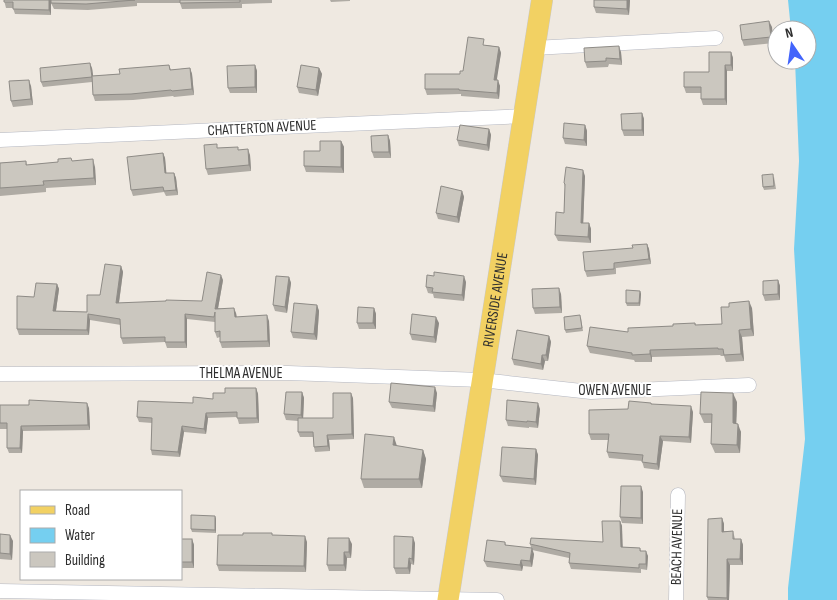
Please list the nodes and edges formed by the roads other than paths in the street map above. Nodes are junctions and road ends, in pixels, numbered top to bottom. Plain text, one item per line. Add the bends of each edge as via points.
1 (542, 0) edge
2 (716, 38) dead end
3 (534, 48) junction
4 (524, 116) junction
5 (0, 140) edge
6 (0, 374) edge
7 (481, 380) junction
8 (749, 385) dead end
9 (678, 495) dead end
10 (0, 591) edge
11 (448, 600) edge
12 (497, 600) edge
13 (676, 600) edge

1 - 3 main road, RIVERSIDE AVENUE
2 - 3 street
3 - 4 main road, RIVERSIDE AVENUE
4 - 5 street, CHATTERTON AVENUE
4 - 7 main road, RIVERSIDE AVENUE
6 - 7 street, THELMA AVENUE via 288,373
7 - 8 street, OWEN AVENUE via 591,392
7 - 11 main road, RIVERSIDE AVENUE
9 - 13 street, BEACH AVENUE
10 - 11 street
11 - 12 street

